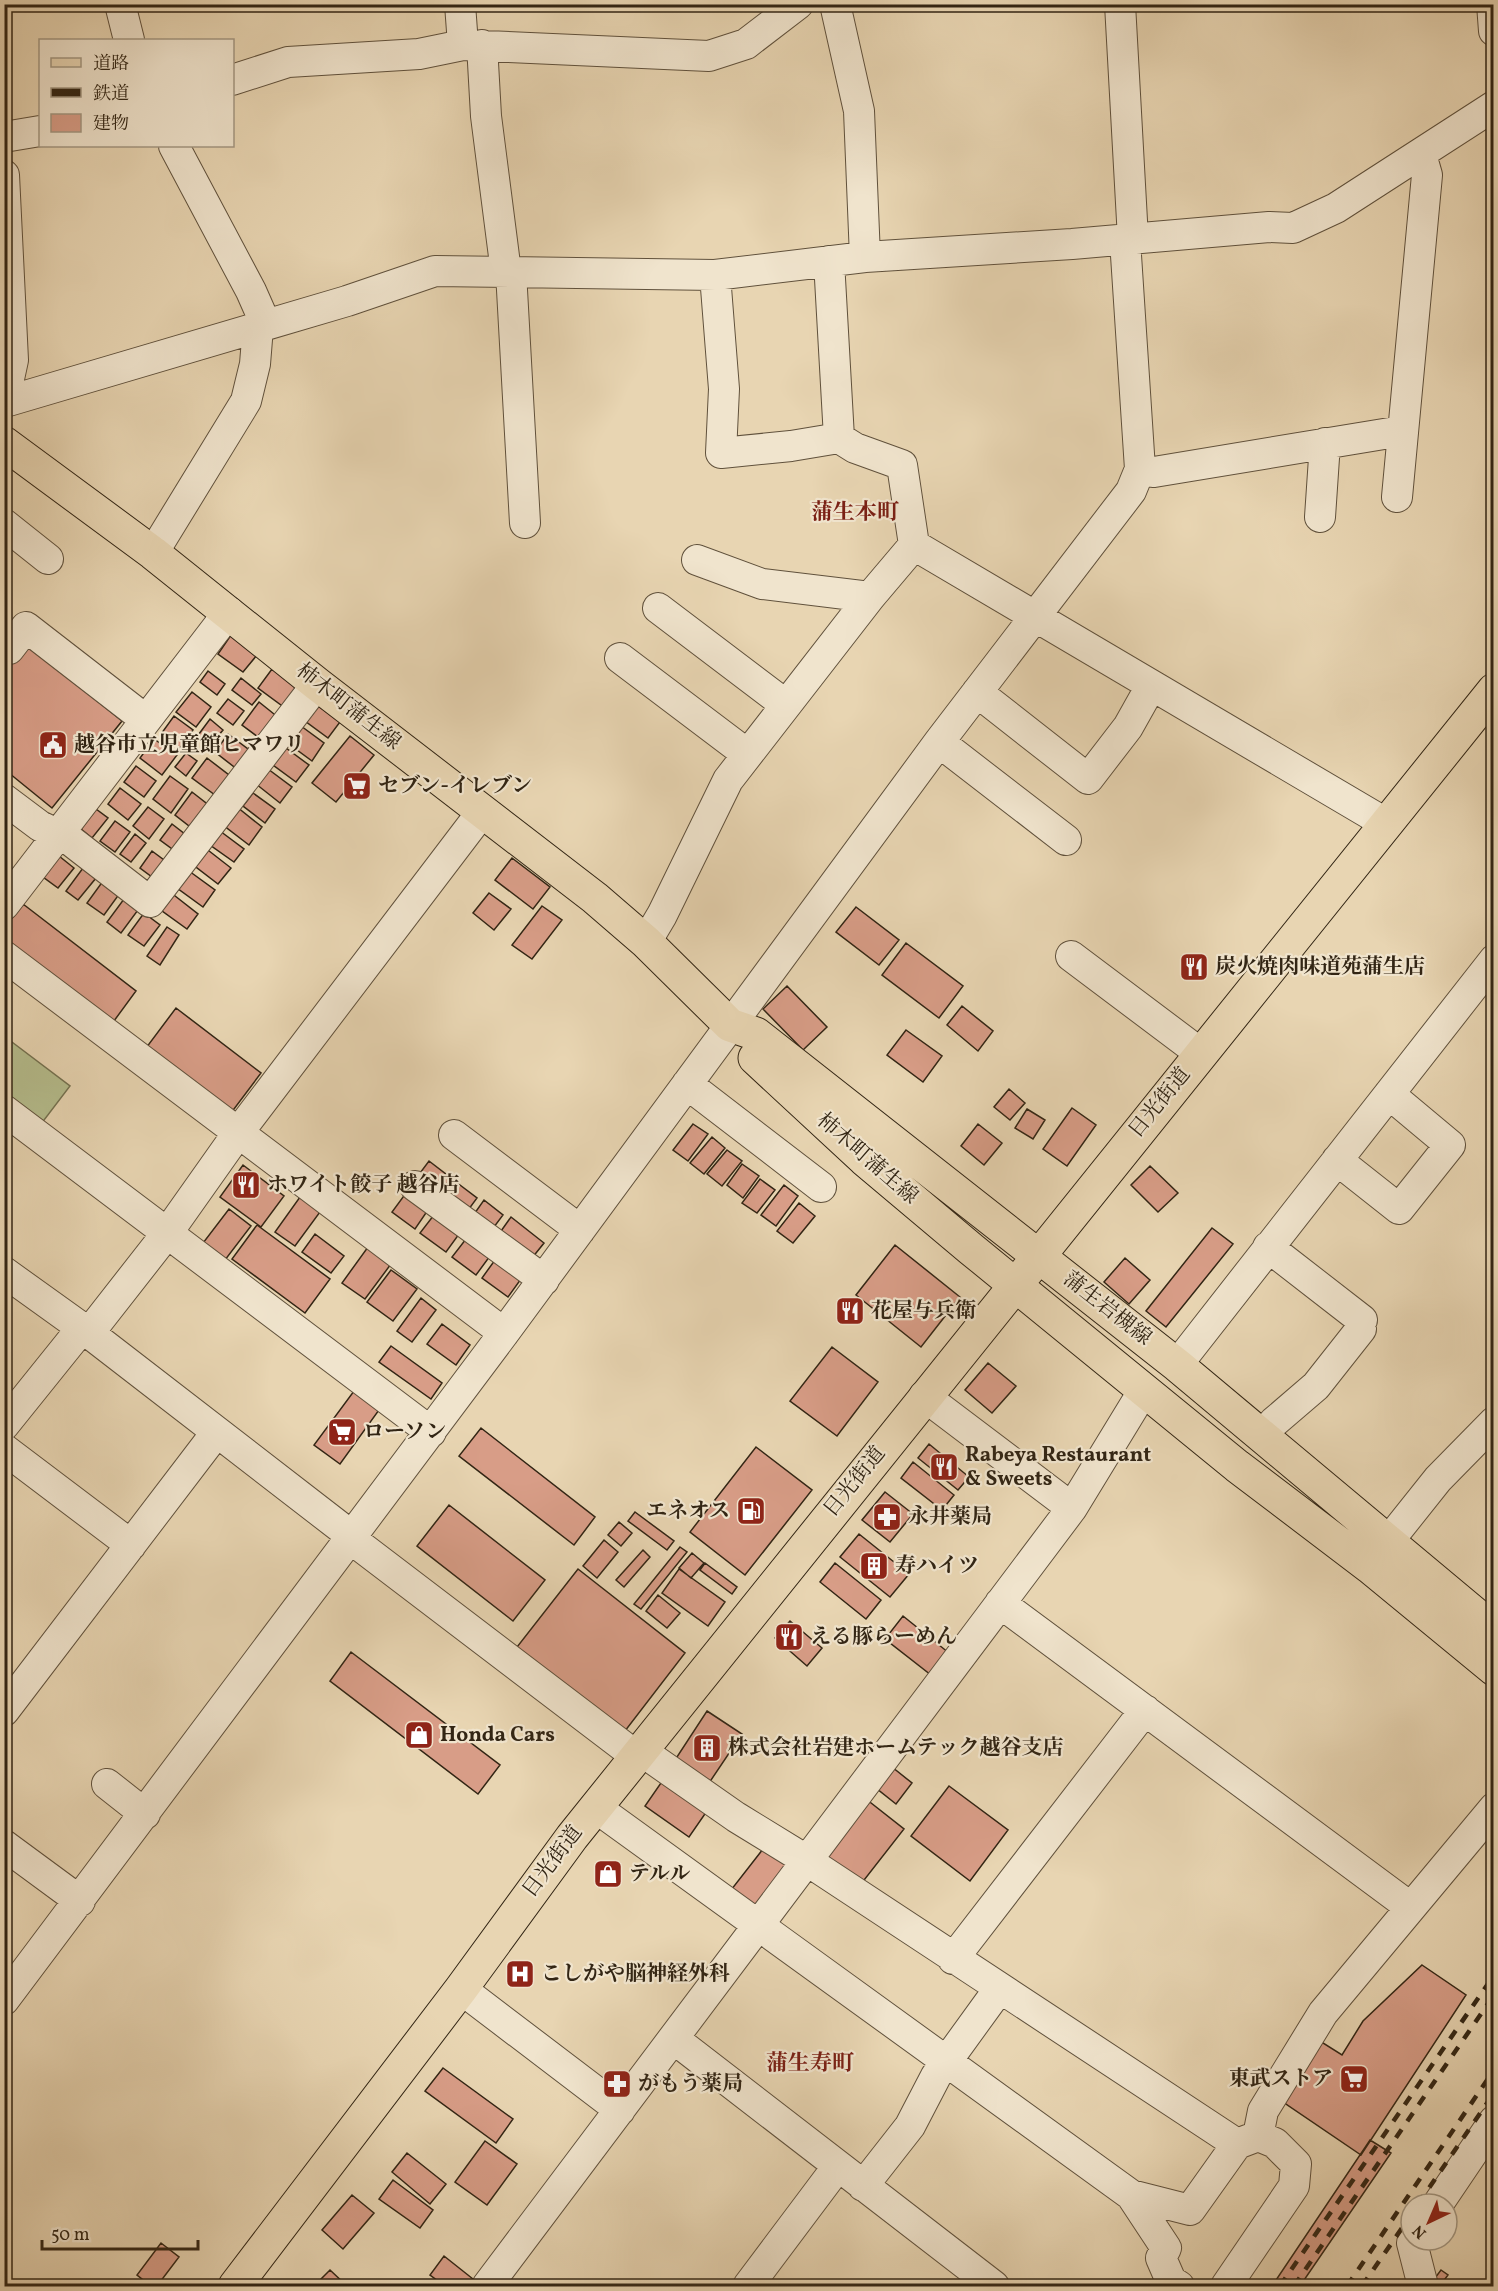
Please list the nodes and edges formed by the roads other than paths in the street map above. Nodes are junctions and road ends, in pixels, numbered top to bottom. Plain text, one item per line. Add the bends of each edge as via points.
1 (120, 4) edge
2 (460, 4) edge
3 (798, 4) edge
4 (835, 4) edge
5 (1120, 4) edge
6 (1492, 4) edge
7 (1494, 31) edge
8 (129, 39) edge
9 (472, 45) junction
10 (234, 79) edge
11 (1494, 106) edge
12 (39, 131) edge
13 (4, 137) edge
14 (175, 147) edge
15 (1420, 154) junction
16 (4, 175) edge
17 (5, 204) edge
18 (1129, 240) junction
19 (866, 257) junction
20 (830, 261) junction
21 (508, 272) junction
22 (715, 275) junction
23 (8, 303) edge
24 (262, 326) junction
25 (5, 402) edge
26 (1402, 430) junction
27 (839, 438) junction
28 (4, 443) edge
29 (1325, 443) junction
30 (1140, 469) junction
31 (1397, 497) dead end
32 (1320, 517) dead end
33 (525, 523) dead end
34 (4, 524) edge
35 (914, 545) junction
36 (153, 553) junction
37 (48, 559) dead end
38 (697, 560) dead end
39 (870, 597) junction
40 (658, 608) dead end
41 (229, 612) junction
42 (1035, 617) junction
43 (6, 649) edge
44 (620, 658) dead end
45 (317, 684) junction
46 (1151, 686) junction
47 (1494, 690) edge
48 (977, 692) junction
49 (786, 705) junction
50 (146, 720) junction
51 (939, 742) junction
52 (747, 754) junction
53 (4, 799) edge
54 (482, 812) junction
55 (1387, 824) junction
56 (57, 835) junction
57 (1066, 840) dead end
58 (4, 905) edge
59 (645, 942) junction
60 (4, 956) edge
61 (1071, 956) dead end
62 (1494, 960) edge
63 (719, 1015) junction
64 (1200, 1053) junction
65 (687, 1084) junction
66 (1389, 1094) junction
67 (4, 1110) edge
68 (238, 1133) junction
69 (454, 1135) dead end
70 (1337, 1160) junction
71 (415, 1186) dead end
72 (821, 1187) dead end
73 (580, 1230) junction
74 (168, 1232) junction
75 (1268, 1247) junction
76 (1038, 1255) junction
77 (4, 1272) edge
78 (544, 1280) junction
79 (1015, 1283) junction
80 (86, 1331) junction
81 (504, 1333) junction
82 (1177, 1365) junction
83 (1144, 1390) junction
84 (924, 1396) junction
85 (1494, 1422) edge
86 (4, 1425) edge
87 (430, 1432) junction
88 (216, 1433) junction
89 (1262, 1435) junction
90 (4, 1449) edge
91 (1072, 1508) junction
92 (352, 1538) junction
93 (1388, 1543) junction
94 (131, 1545) junction
95 (1000, 1603) junction
96 (1494, 1630) edge
97 (1494, 1669) edge
98 (1145, 1710) junction
99 (4, 1711) edge
100 (638, 1753) junction
101 (106, 1784) dead end
102 (595, 1807) junction
103 (1494, 1808) edge
104 (145, 1814) junction
105 (4, 1845) edge
106 (806, 1860) junction
107 (80, 1901) junction
108 (1410, 1907) junction
109 (757, 1925) junction
110 (953, 1959) junction
111 (461, 1989) junction
112 (999, 1989) junction
113 (4, 2000) edge
114 (674, 2039) junction
115 (945, 2061) junction
116 (620, 2110) junction
117 (1494, 2121) edge
118 (1248, 2140) junction
119 (838, 2166) junction
120 (863, 2186) junction
121 (1446, 2192) edge
122 (1131, 2195) junction
123 (1190, 2210) junction
124 (1166, 2248) junction
125 (1414, 2252) edge
126 (234, 2286) edge
127 (487, 2286) edge
128 (748, 2286) edge
129 (994, 2286) edge
130 (1179, 2286) edge
131 (1226, 2286) edge
132 (1423, 2286) edge

1 - 8 street
2 - 9 street
3 - 9 street via 746,44 709,57
4 - 19 street via 859,111
5 - 18 street
6 - 7 street
9 - 10 street via 418,54 288,62
9 - 21 street
11 - 15 street
12 - 13 street
14 - 24 street via 251,291
15 - 18 street via 1336,208 1293,228
15 - 26 street via 1427,175
16 - 17 street
17 - 23 street
18 - 19 street
18 - 30 street
19 - 20 street
20 - 22 street
20 - 27 street
21 - 22 street
21 - 24 street via 435,271
21 - 33 street
22 - 27 street via 724,389 721,453
23 - 25 street via 13,360
24 - 25 street
24 - 36 street via 246,401
26 - 29 street
26 - 31 street
27 - 35 street via 902,465
28 - 36 main road, 柿木町蒲生線
29 - 30 street via 1154,472
29 - 32 street
30 - 42 street via 1131,491
34 - 37 street
35 - 39 street
35 - 42 street
36 - 41 main road, 柿木町蒲生線
38 - 39 street via 762,584
39 - 49 street
40 - 49 street
41 - 45 main road, 柿木町蒲生線
41 - 50 street
42 - 46 street
42 - 48 street
43 - 50 street via 26,627
44 - 52 street
45 - 54 main road, 柿木町蒲生線
45 - 56 street via 150,902 71,841
46 - 48 street via 1128,727 1088,779
46 - 55 street
47 - 55 main road, 日光街道
48 - 51 street
49 - 52 street
50 - 56 street
51 - 57 street
51 - 63 street
52 - 59 street via 728,780
53 - 56 street
54 - 59 main road, 柿木町蒲生線 via 595,898
54 - 68 street
55 - 64 main road, 日光街道
56 - 58 street
59 - 63 main road, 柿木町蒲生線
60 - 68 street
61 - 64 street
62 - 66 street
63 - 65 street
63 - 76 main road, 蒲生岩槻線 via 756,1034
63 - 79 main road, 柿木町蒲生線 via 747,1050 864,1160
64 - 76 main road, 日光街道
65 - 72 street
65 - 73 street
66 - 70 street
66 - 70 street via 1450,1144 1400,1209
67 - 74 street
68 - 74 street
68 - 81 street
69 - 73 street
70 - 75 street
71 - 78 street
73 - 78 street
74 - 80 street
74 - 87 street
75 - 82 street
75 - 89 street via 1362,1324 1316,1386
76 - 79 main road, 日光街道
76 - 82 main road, 蒲生岩槻線
77 - 80 street
78 - 81 street
79 - 83 main road, 蒲生岩槻線
79 - 84 main road, 日光街道
80 - 86 street
80 - 88 street
81 - 87 street
82 - 89 main road, 蒲生岩槻線
83 - 91 street
83 - 97 main road, 蒲生岩槻線
84 - 91 street
84 - 100 main road, 日光街道
85 - 93 street via 1438,1479
87 - 92 street
88 - 92 street
88 - 94 street
89 - 93 main road, 蒲生岩槻線
90 - 94 street
91 - 95 street
92 - 100 street
92 - 104 street
93 - 96 main road, 蒲生岩槻線
94 - 99 street
95 - 98 street
95 - 106 street
98 - 108 street
98 - 110 street
100 - 102 main road, 日光街道
100 - 106 street
101 - 104 street
102 - 109 street
102 - 111 main road, 日光街道
103 - 108 street
104 - 107 street
105 - 107 street
106 - 109 street
106 - 110 street
107 - 113 street
108 - 118 street via 1323,2013
109 - 114 street
109 - 115 street
110 - 112 street
111 - 116 street
111 - 126 main road, 日光街道
112 - 115 street
112 - 118 street
114 - 116 street
114 - 119 street
115 - 120 street via 910,2126
115 - 122 street
116 - 127 street
117 - 121 street
118 - 123 street
118 - 131 street via 1275,2143 1296,2164 1294,2187
119 - 120 street
119 - 128 street
120 - 129 street
122 - 123 street
122 - 124 street
123 - 124 street
124 - 130 street via 1161,2258 1171,2281
125 - 132 street

